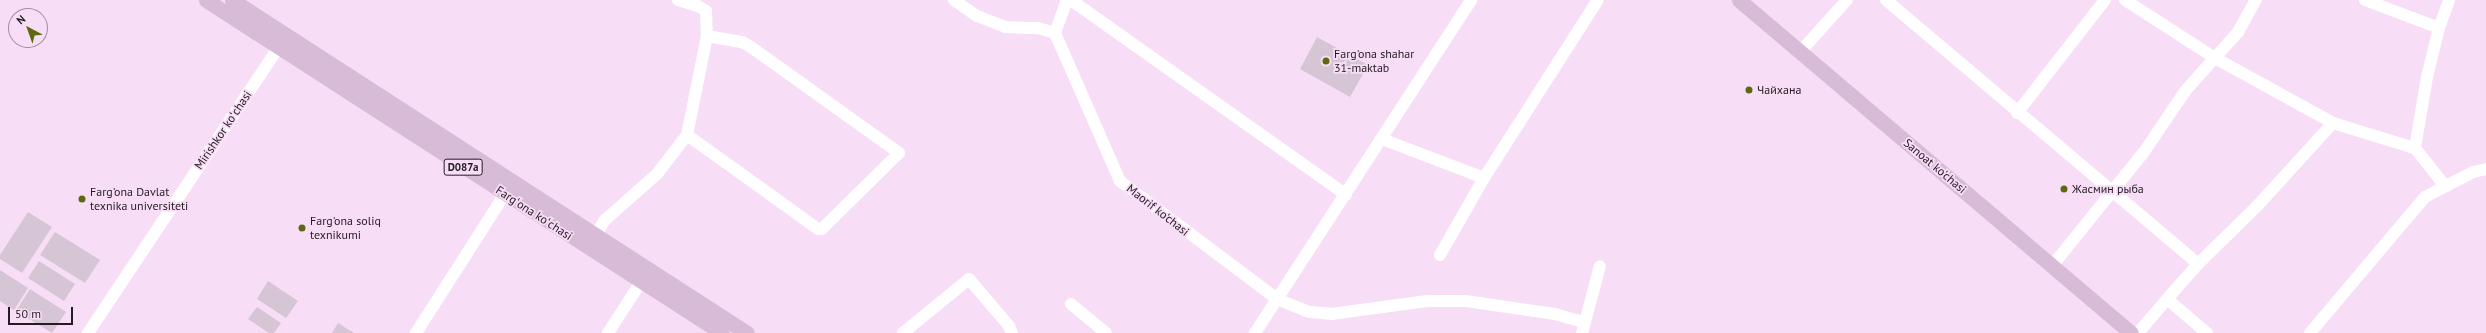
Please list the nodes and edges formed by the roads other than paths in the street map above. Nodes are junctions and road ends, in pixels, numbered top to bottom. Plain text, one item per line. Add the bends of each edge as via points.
1 (206, 0) edge
2 (232, 0) edge
3 (678, 0) edge
4 (954, 0) edge
5 (1067, 0) edge
6 (1071, 0) edge
7 (1471, 0) edge
8 (1598, 0) edge
9 (1739, 0) edge
10 (1847, 0) edge
11 (1886, 0) edge
12 (2104, 0) edge
13 (2125, 0) edge
14 (2256, 0) edge
15 (2365, 0) edge
16 (2450, 0) edge
17 (2439, 28) junction
18 (1055, 33) junction
19 (707, 36) junction
20 (279, 47) junction
21 (1800, 52) junction
22 (2215, 58) junction
23 (328, 71) junction
24 (2017, 113) junction
25 (2332, 123) junction
26 (687, 135) junction
27 (1382, 139) junction
28 (2415, 148) junction
29 (2486, 170) edge
30 (1484, 178) junction
31 (2445, 186) junction
32 (2113, 191) junction
33 (505, 194) junction
34 (1346, 194) junction
35 (591, 241) junction
36 (1440, 255) dead end
37 (2198, 264) junction
38 (1600, 266) dead end
39 (2052, 266) junction
40 (641, 282) junction
41 (1277, 299) junction
42 (2167, 299) junction
43 (1071, 304) dead end
44 (1583, 327) edge
45 (88, 333) edge
46 (416, 333) edge
47 (608, 333) edge
48 (722, 333) edge
49 (747, 333) edge
50 (903, 333) edge
51 (1012, 333) edge
52 (1106, 333) edge
53 (1255, 333) edge
54 (2132, 333) edge
55 (2138, 333) edge
56 (2207, 333) edge
57 (2310, 333) edge

1 - 20 main road, Fargʻona koʻchasi / D087a
2 - 23 main road, Fargʻona koʻchasi / D087a
3 - 19 street via 706,11
4 - 18 street via 977,16 1005,27 1038,28
5 - 18 street
6 - 34 street
7 - 27 street
8 - 30 street
9 - 21 main road, Sanoat ko'chasi
10 - 21 street
11 - 24 street
12 - 24 street
13 - 22 street
14 - 22 street via 2238,32
15 - 17 street
16 - 17 street
17 - 28 street via 2427,77
18 - 41 street, Maorif ko'chasi via 1120,181
19 - 26 street
19 - 26 street via 734,40 751,47 899,153 822,229 818,229
20 - 23 main road, Fargʻona koʻchasi / D087a
20 - 45 street, Mirishkor koʻchasi
21 - 39 main road, Sanoat ko'chasi
22 - 25 street
22 - 32 street via 2186,90 2144,152
23 - 33 main road, Fargʻona koʻchasi / D087a
23 - 35 main road, Fargʻona koʻchasi / D087a
24 - 32 street
25 - 28 street
25 - 37 street via 2259,204
26 - 35 street via 658,174 613,212
27 - 30 street
27 - 34 street
28 - 31 street
29 - 31 street via 2473,172
30 - 36 street
31 - 57 street via 2425,197
32 - 37 street
32 - 39 street
33 - 35 main road, Fargʻona koʻchasi / D087a
33 - 46 street
34 - 41 street
35 - 40 main road, Fargʻona koʻchasi / D087a
35 - 49 main road, Fargʻona koʻchasi / D087a
37 - 42 street
38 - 44 street
39 - 54 main road, Sanoat ko'chasi
40 - 47 street
40 - 48 main road, Fargʻona koʻchasi / D087a
41 - 44 street, Maorif ko'chasi via 1310,312 1331,314 1427,301 1466,301 1555,314
41 - 53 street
42 - 55 street
42 - 56 street
43 - 52 street
50 - 51 street via 969,278

